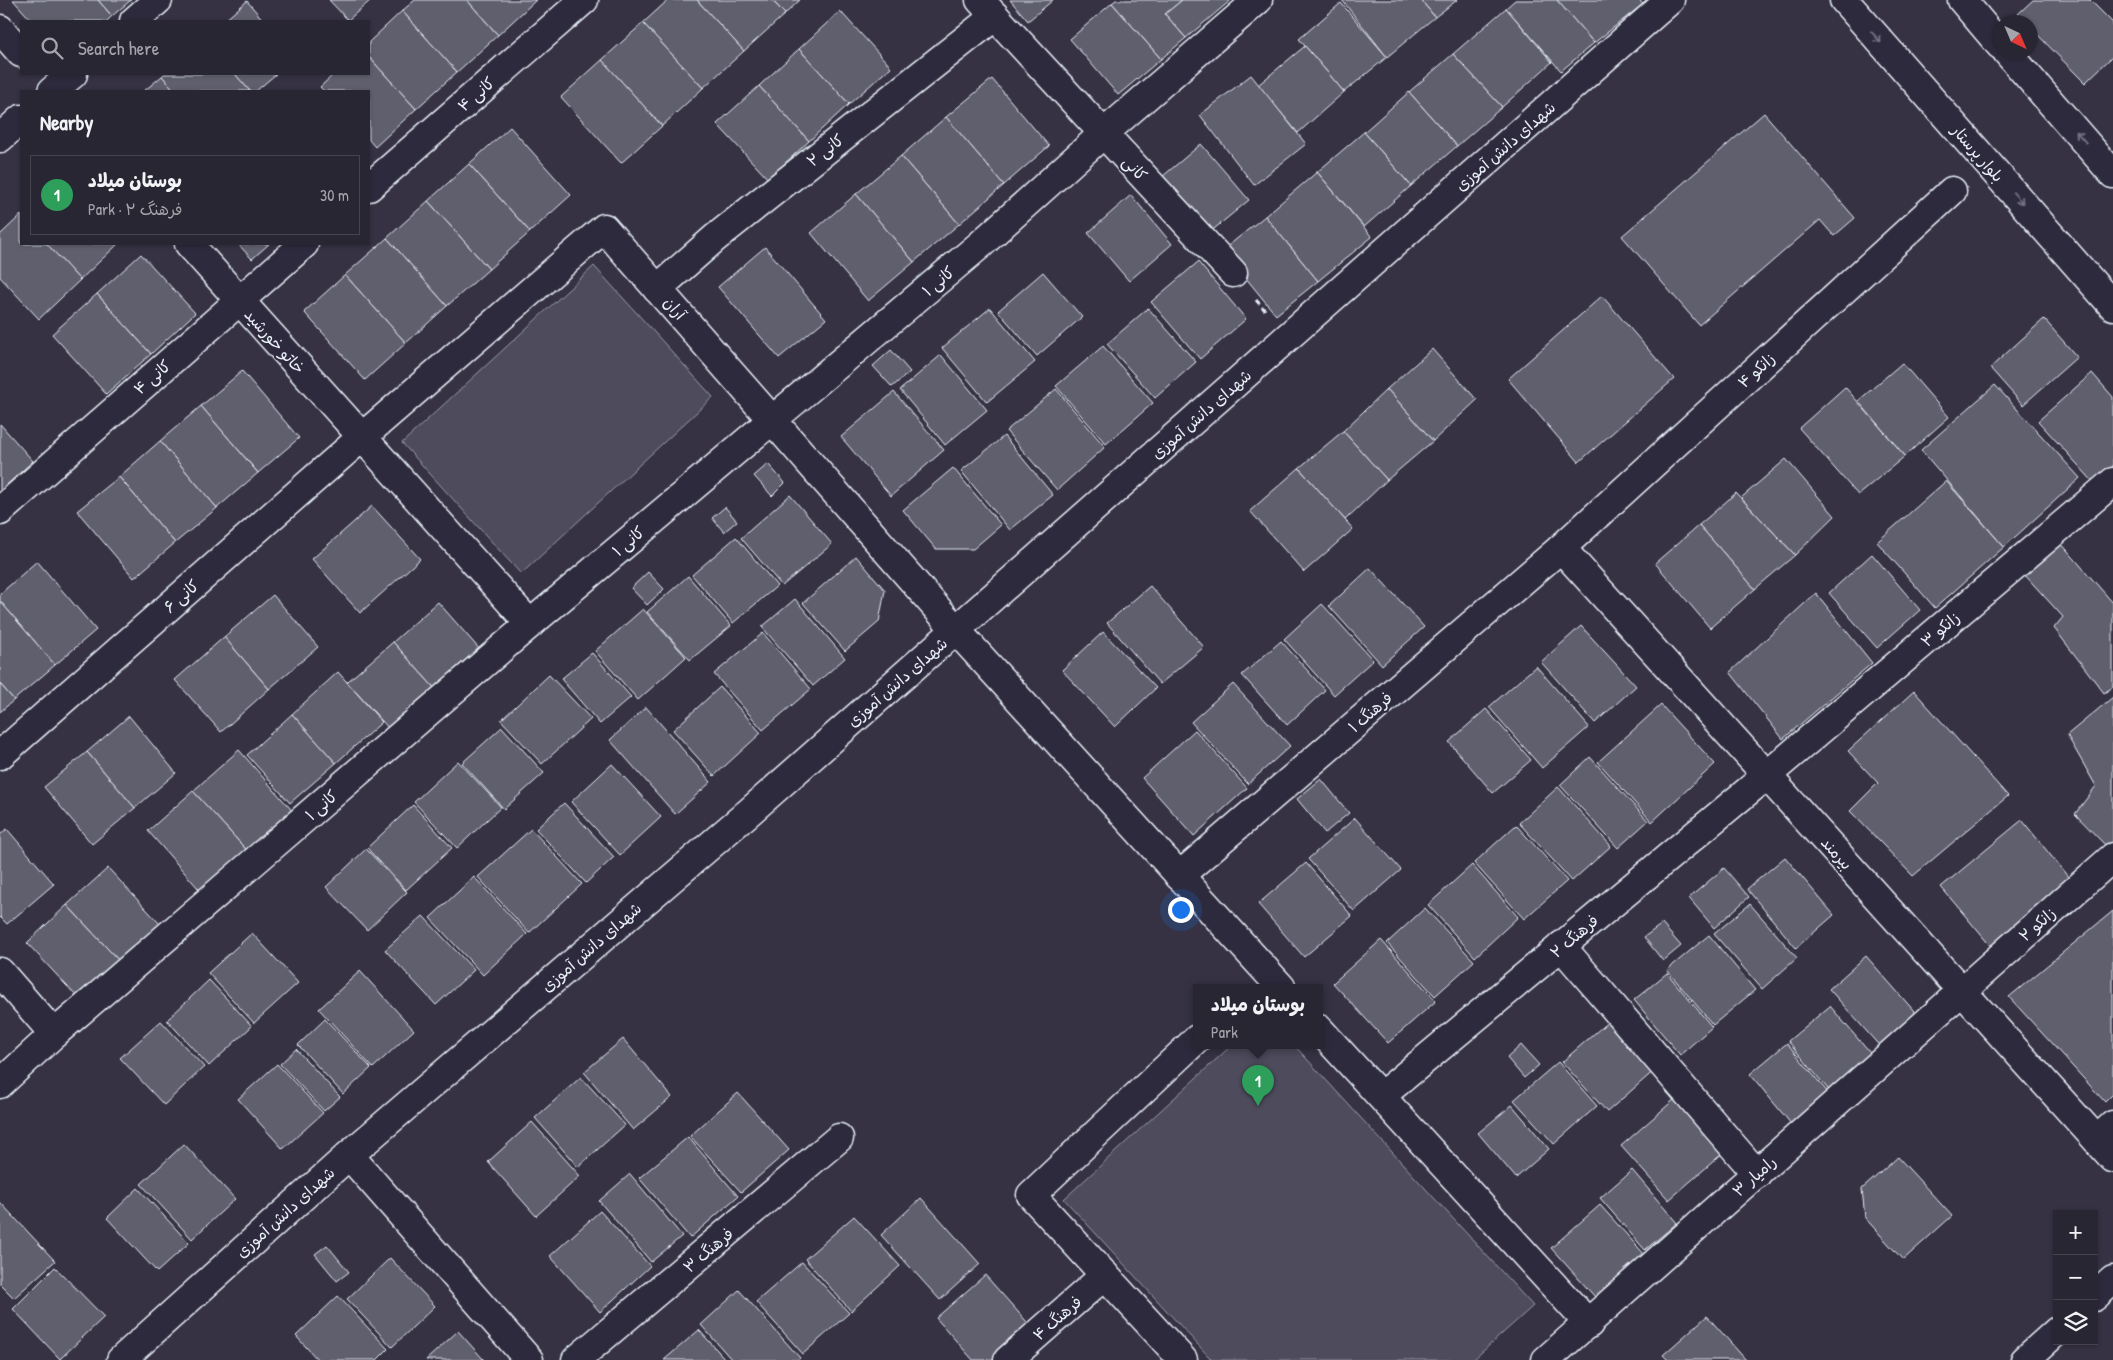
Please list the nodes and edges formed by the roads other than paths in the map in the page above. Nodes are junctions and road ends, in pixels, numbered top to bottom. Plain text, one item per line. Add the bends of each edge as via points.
1 (158, 0) edge
2 (584, 0) edge
3 (1258, 0) edge
4 (1670, 0) edge
5 (1844, 0) edge
6 (1962, 0) edge
7 (987, 8) edge
8 (135, 20) edge
9 (0, 29) edge
10 (1993, 36) edge
11 (20, 52) edge
12 (2015, 60) edge
13 (20, 120) edge
14 (1103, 134) junction
15 (0, 138) edge
16 (2113, 174) edge
17 (370, 186) edge
18 (1952, 191) dead end
19 (190, 245) edge
20 (303, 245) edge
21 (1233, 273) road end
22 (657, 288) junction
23 (238, 301) junction
24 (2113, 306) edge
25 (773, 419) junction
26 (362, 437) junction
27 (2113, 482) edge
28 (0, 511) edge
29 (1560, 548) junction
30 (530, 624) junction
31 (956, 630) junction
32 (0, 755) edge
33 (1766, 776) junction
34 (2113, 857) edge
35 (1179, 876) junction
36 (1561, 946) junction
37 (0, 972) edge
38 (1267, 982) edge
39 (1962, 991) junction
40 (1323, 1033) edge
41 (54, 1034) junction
42 (1193, 1043) edge
43 (0, 1084) edge
44 (1381, 1096) junction
45 (839, 1138) dead end
46 (2108, 1141) edge
47 (349, 1155) junction
48 (1757, 1174) junction
49 (1105, 1275) junction
50 (2113, 1280) edge
51 (2098, 1293) edge
52 (1589, 1324) junction
53 (2053, 1335) edge
54 (590, 1356) edge
55 (121, 1360) edge
56 (529, 1360) edge
57 (1008, 1360) edge
58 (1183, 1360) edge
59 (1546, 1360) edge
60 (2025, 1360) edge

1 - 8 street
2 - 17 street, کانی ۴
3 - 14 street, کانی ۱
4 - 31 street, شهدای دانش آموزی
5 -> 24 street, بلوار پرستار
6 - 10 street
7 - 14 street, کانی
7 - 22 street, کانی ۲
9 - 11 street
16 -> 12 street
13 - 15 street
14 - 21 street, کانی
14 - 25 street, کانی ۱ via 981,244
18 - 29 street, زانکو ۴
19 - 23 street, خاتو خورشید
20 - 23 street, کانی ۴
22 - 25 street, آران
22 - 26 street, آران via 604,228
23 - 26 street, خاتو خورشید
23 - 28 street, کانی ۴
25 - 30 street, کانی ۱
25 - 31 street, آران
26 - 30 street, خاتو خورشید
26 - 32 street, کانی ۶
27 - 33 street, زانکو ۳
29 - 33 street, بیرمند
29 - 35 street, فرهنگ ۱
30 - 41 street, کانی ۱
31 - 35 street, آران
31 - 47 street, شهدای دانش آموزی
33 - 36 street, فرهنگ ۲
33 - 39 street, بیرمند
34 - 39 street, زانکو ۲
35 - 38 street, آران
36 - 44 street, فرهنگ ۲
36 - 48 street
37 - 41 street
39 - 46 street, بیرمند
39 - 48 street, رامیار ۳
40 - 44 street
41 - 43 street, کانی ۱
42 - 49 street via 1031,1195
44 - 52 street
45 - 54 street, فرهنگ ۳
47 - 55 street, شهدای دانش آموزی
47 - 56 street
48 - 52 street, رامیار ۳
49 - 57 street, فرهنگ ۴
49 - 58 street
50 - 51 street
52 - 59 street, رامیار ۳
53 - 60 street

